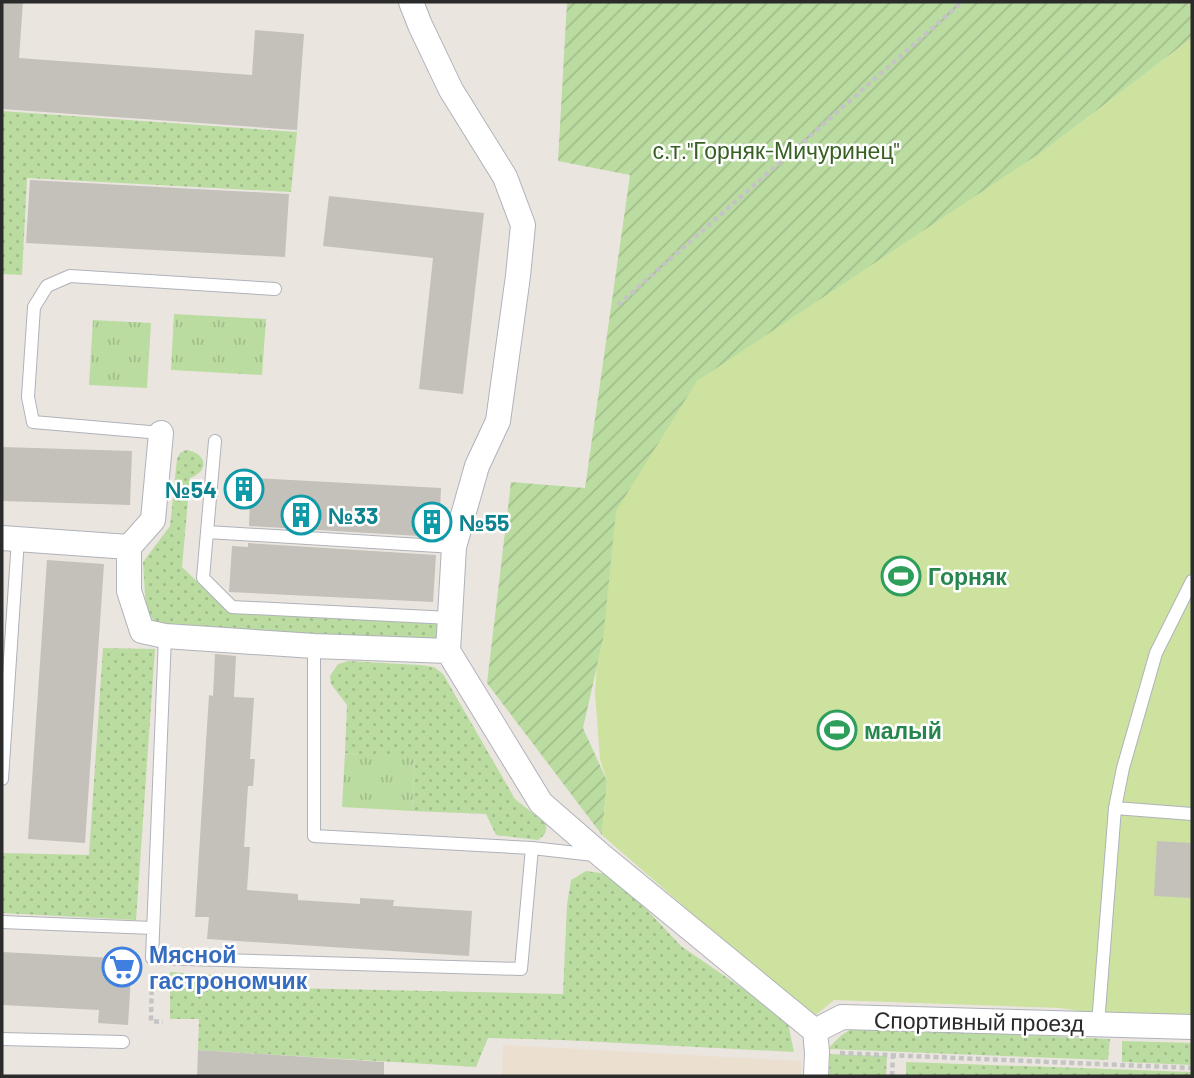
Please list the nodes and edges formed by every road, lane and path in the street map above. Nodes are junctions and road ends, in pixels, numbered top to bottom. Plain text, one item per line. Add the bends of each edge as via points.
1 (411, 2) edge
2 (962, 2) edge
3 (275, 289) dead end
4 (618, 305) dead end
5 (161, 433) joint
6 (215, 441) dead end
7 (207, 532) junction
8 (10, 539) edge
9 (129, 547) junction
10 (454, 547) junction
11 (1192, 581) edge
12 (450, 618) junction
13 (165, 636) junction
14 (314, 646) junction
15 (448, 651) junction
16 (2, 779) edge
17 (1115, 808) junction
18 (1192, 814) edge
19 (532, 848) junction
20 (602, 856) junction
21 (2, 922) edge
22 (153, 928) junction
23 (152, 958) junction
24 (163, 1022) dead end
25 (1098, 1024) junction
26 (1192, 1027) edge
27 (2, 1039) edge
28 (123, 1042) dead end
29 (816, 1053) edge
30 (893, 1054) junction
31 (1192, 1068) edge
32 (892, 1076) edge

1 - 10 street via 451,90 505,177 523,225 498,421 477,466
2 - 4 path
3 - 5 lane via 70,276 47,286 34,307 29,397 33,422
5 - 9 street via 153,520
6 - 7 lane
7 - 10 lane
7 - 12 lane via 203,578 232,607
8 - 9 street
8 - 16 lane
9 - 13 street via 128,591 142,632
10 - 12 street
11 - 17 lane via 1156,653
12 - 15 street
13 - 14 street
13 - 22 lane
14 - 15 street
14 - 19 lane via 314,836
15 - 20 street via 541,803
17 - 18 lane
17 - 25 lane
19 - 20 lane
19 - 23 lane via 521,970
20 - 29 street
21 - 22 lane
22 - 23 lane
23 - 24 path via 151,1021
25 - 26 street, Спортивный проезд
25 - 29 street, Спортивный проезд via 842,1017
27 - 28 lane
29 - 30 path
30 - 31 path
30 - 32 path

